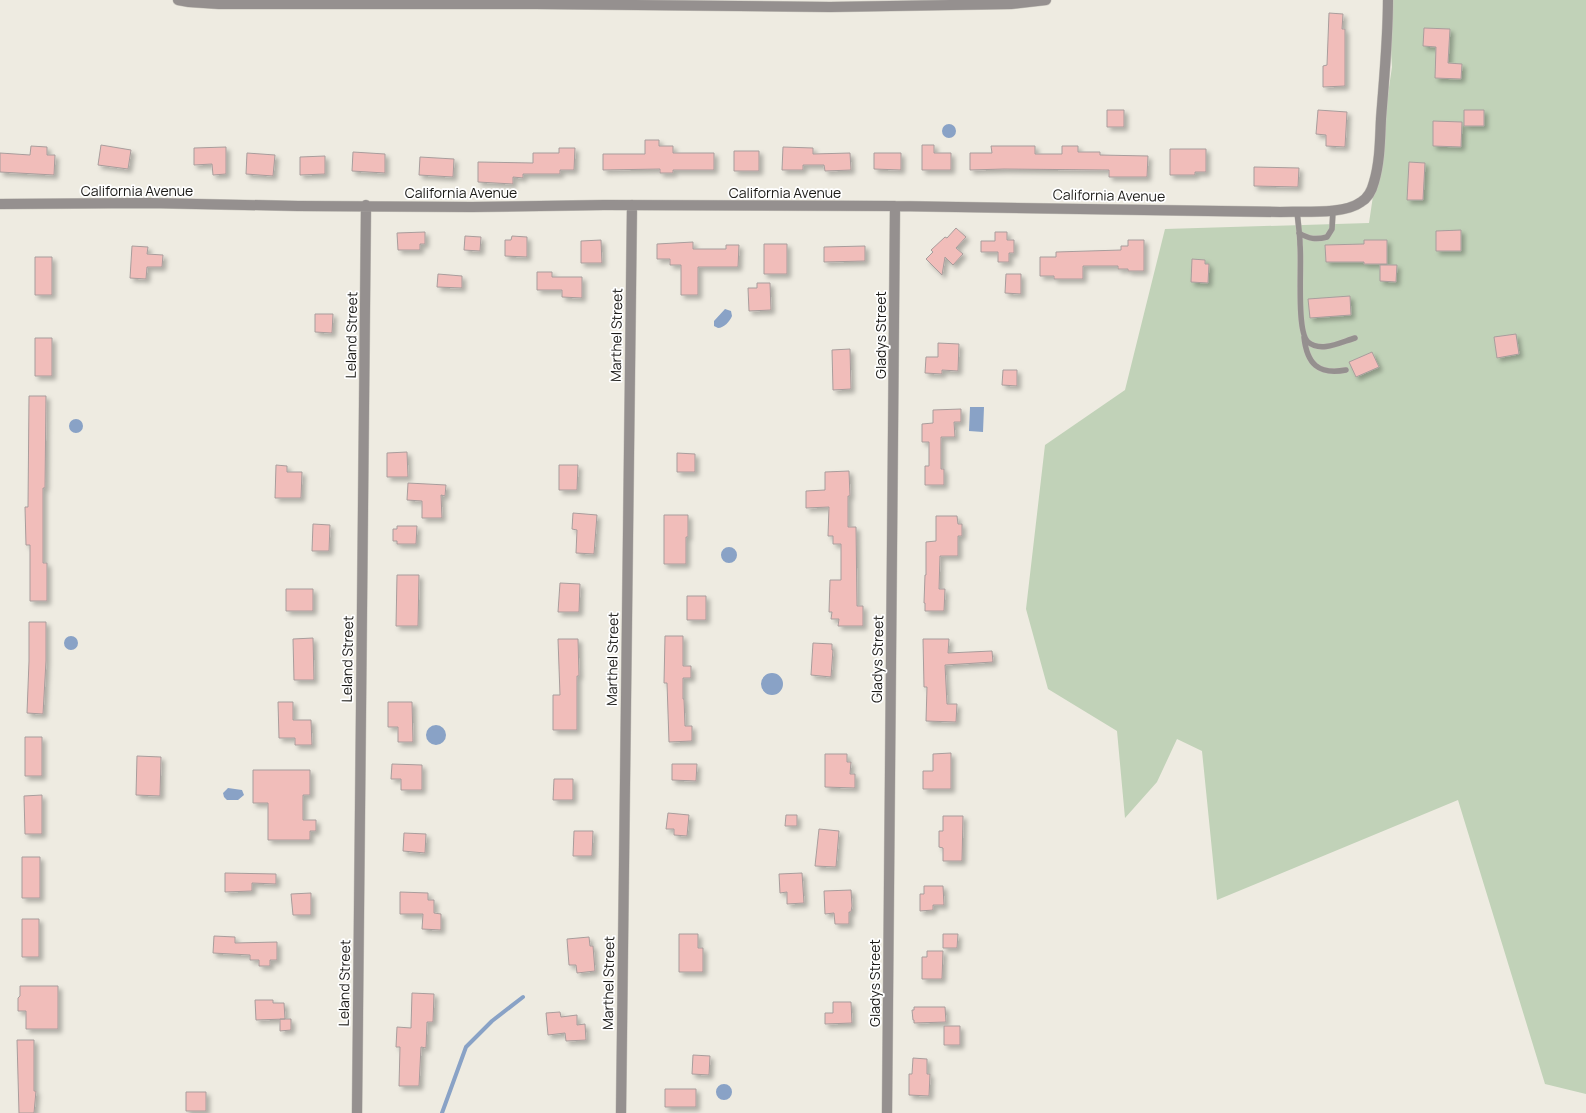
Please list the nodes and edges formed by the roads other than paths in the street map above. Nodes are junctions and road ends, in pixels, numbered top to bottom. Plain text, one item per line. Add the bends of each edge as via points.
1 (178, 0) edge
2 (1046, 0) edge
3 (1388, 0) edge
4 (537, 2) edge
5 (737, 3) edge
6 (927, 3) edge
7 (0, 204) edge
8 (366, 205) junction
9 (632, 205) junction
10 (895, 206) junction
11 (1333, 210) junction
12 (1297, 211) junction
13 (1299, 233) junction
14 (1304, 335) junction
15 (1355, 338) dead end
16 (1346, 370) dead end
17 (357, 1113) edge
18 (621, 1113) edge
19 (887, 1113) edge

1 - 4 street via 219,4
2 - 6 street via 1011,4
3 - 11 street, California Avenue via 1375,181 1360,204
4 - 5 street
5 - 6 street via 830,7
7 - 8 street, California Avenue
8 - 9 street, California Avenue
8 - 17 street, Leland Street
9 - 10 street, California Avenue
9 - 18 street, Marthel Street
10 - 12 street, California Avenue
10 - 19 street, Gladys Street
11 - 12 street, California Avenue
11 - 13 lane via 1332,229 1327,237 1319,240
12 - 13 lane
13 - 14 lane via 1301,321
14 - 15 lane via 1307,342 1329,347
14 - 16 lane via 1311,363 1325,370

